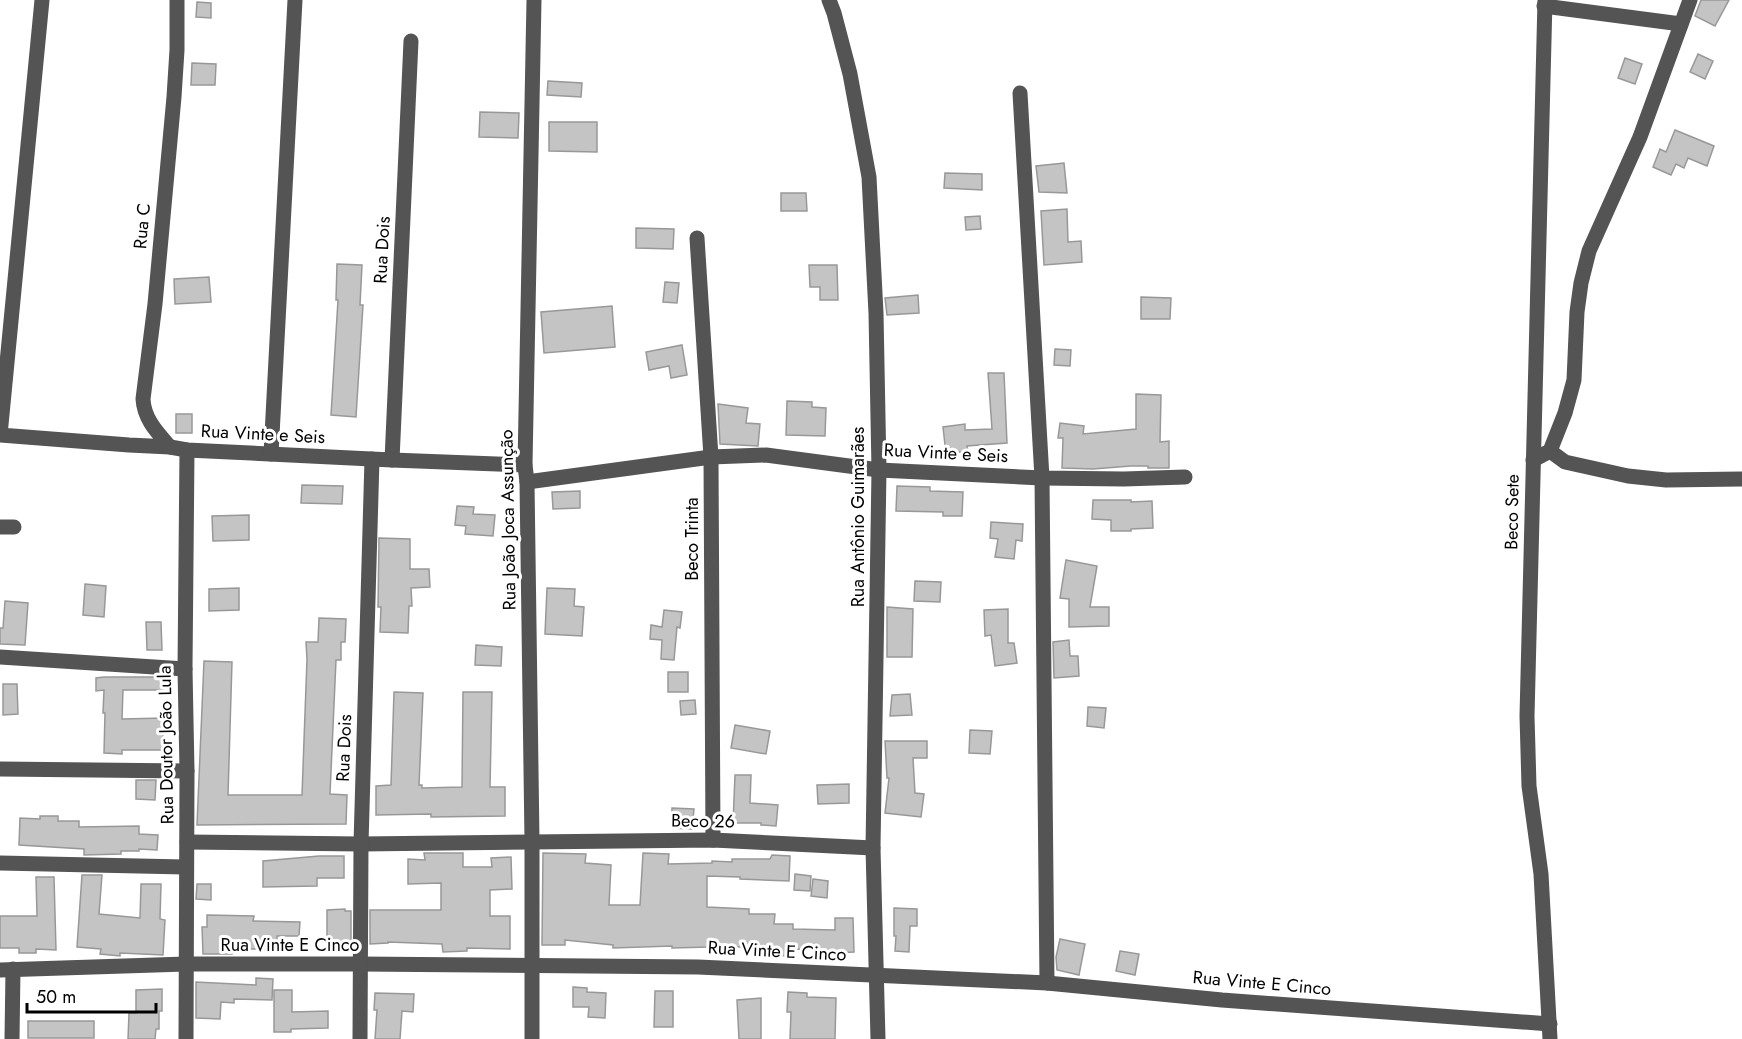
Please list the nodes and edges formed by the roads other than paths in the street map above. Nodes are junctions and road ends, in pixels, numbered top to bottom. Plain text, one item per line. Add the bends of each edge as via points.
1 (42, 0) edge
2 (177, 0) edge
3 (295, 0) edge
4 (534, 0) edge
5 (829, 0) edge
6 (1690, 0) edge
7 (1544, 3) edge
8 (1681, 24) junction
9 (411, 42) dead end
10 (1020, 93) dead end
11 (697, 238) dead end
12 (0, 435) edge
13 (170, 447) junction
14 (187, 450) junction
15 (1551, 451) junction
16 (271, 454) junction
17 (711, 458) junction
18 (372, 459) junction
19 (392, 460) junction
20 (1533, 460) junction
21 (525, 465) junction
22 (879, 470) junction
23 (1185, 477) dead end
24 (1042, 478) junction
25 (1742, 479) edge
26 (527, 482) junction
27 (0, 657) edge
28 (185, 669) junction
29 (0, 769) edge
30 (187, 771) junction
31 (713, 840) junction
32 (532, 841) junction
33 (187, 842) junction
34 (361, 844) junction
35 (873, 848) junction
36 (0, 863) edge
37 (185, 867) junction
38 (186, 964) junction
39 (359, 964) junction
40 (532, 966) junction
41 (6, 970) edge
42 (877, 976) junction
43 (1047, 983) junction
44 (1550, 1031) edge
45 (12, 1039) edge
46 (186, 1039) edge
47 (360, 1039) edge
48 (532, 1039) edge
49 (878, 1039) edge

1 - 12 street
2 - 13 street, Rua C via 174,97 143,399 148,420
3 - 16 street
4 - 21 street, Rua João Joca Assunção
5 - 22 street, Rua Antônio Guimarães via 850,74 869,177
6 - 8 street
7 - 8 street
7 - 20 street, Beco Sete
8 - 15 street via 1640,137 1589,251 1577,312 1574,380
9 - 19 street, Rua Dois
10 - 24 street
11 - 17 street, Beco Trinta
12 - 13 street, Rua Vinte e Seis
13 - 14 street, Rua Vinte e Seis
14 - 16 street, Rua Vinte e Seis
14 - 28 street, Rua Doutor João Lula
15 - 20 street
15 - 25 street via 1565,462 1628,477
16 - 18 street, Rua Vinte e Seis
17 - 22 street, Rua Vinte e Seis via 766,455
17 - 26 street, Rua Vinte e Seis
17 - 31 street, Beco Trinta
18 - 19 street, Rua Vinte e Seis
18 - 34 street, Rua Dois
19 - 21 street, Rua Vinte e Seis
20 - 44 street, Beco Sete via 1529,786 1541,874
21 - 26 street, Rua João Joca Assunção
22 - 24 street, Rua Vinte e Seis
22 - 35 street, Rua Antônio Guimarães
23 - 24 street, Rua Vinte e Seis
24 - 43 street
26 - 32 street, Rua João Joca Assunção
27 - 28 street
28 - 30 street, Rua Doutor João Lula
29 - 30 street
30 - 33 street, Rua Doutor João Lula
31 - 32 street, Beco 26
31 - 35 street, Beco 26
32 - 34 street, Beco 26
32 - 40 street, Rua João Joca Assunção
33 - 34 street, Beco 26
33 - 37 street, Rua Doutor João Lula
34 - 39 street, Rua Dois
35 - 42 street, Rua Antônio Guimarães
36 - 37 street
37 - 38 street, Rua Doutor João Lula
38 - 39 street, Rua Vinte E Cinco
38 - 41 street, Rua Vinte E Cinco
38 - 46 street, Rua Doutor João Lula
39 - 40 street, Rua Vinte E Cinco
39 - 47 street, Rua Dois
40 - 42 street, Rua Vinte E Cinco via 698,967
40 - 48 street, Rua João Joca Assunção
41 - 45 street
42 - 43 street, Rua Vinte E Cinco
42 - 49 street, Rua Antônio Guimarães
43 - 44 street, Rua Vinte E Cinco

